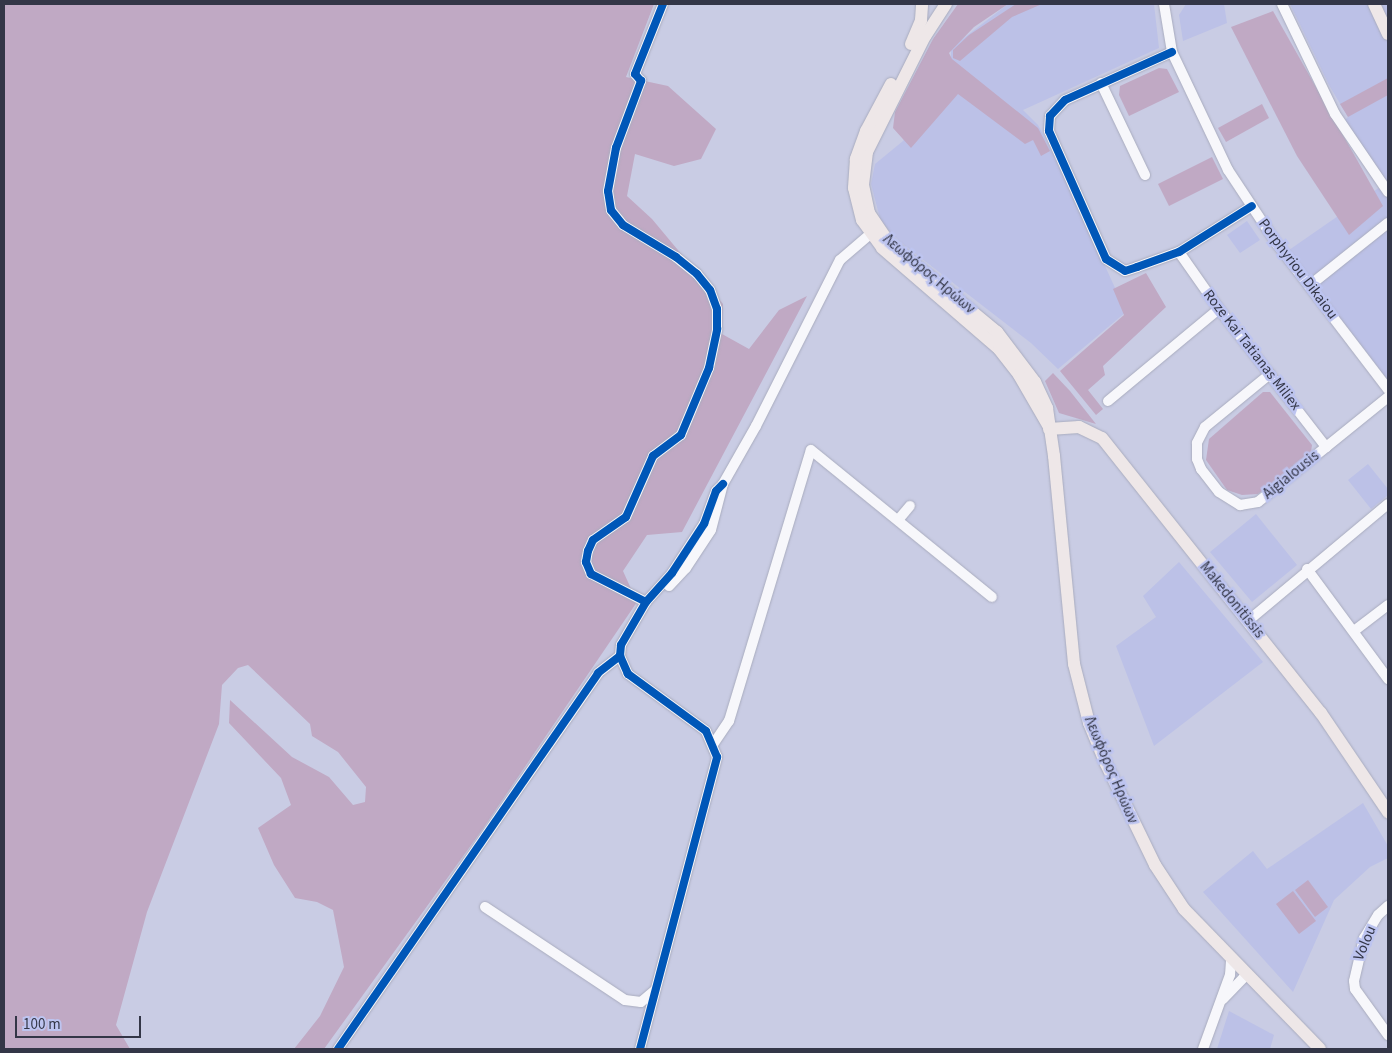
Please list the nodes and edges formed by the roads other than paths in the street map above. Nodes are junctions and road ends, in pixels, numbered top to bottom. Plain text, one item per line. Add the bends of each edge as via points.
1 (663, 4) edge
2 (922, 4) edge
3 (946, 4) edge
4 (1164, 4) edge
5 (1282, 4) edge
6 (1374, 4) edge
7 (1388, 34) edge
8 (1172, 52) junction
9 (1100, 83) junction
10 (1145, 175) dead end
11 (1388, 192) edge
12 (1252, 206) junction
13 (1388, 223) edge
14 (873, 231) junction
15 (1179, 252) junction
16 (1309, 286) junction
17 (1219, 309) junction
18 (1270, 374) junction
19 (1388, 389) edge
20 (1388, 397) edge
21 (1108, 401) dead end
22 (1048, 427) junction
23 (1326, 447) junction
24 (723, 484) junction
25 (1388, 504) edge
26 (910, 506) dead end
27 (899, 519) junction
28 (1307, 569) junction
29 (992, 597) dead end
30 (646, 602) junction
31 (1388, 604) edge
32 (638, 615) junction
33 (1248, 620) junction
34 (1354, 631) junction
35 (620, 656) junction
36 (1388, 679) edge
37 (714, 742) junction
38 (1388, 812) edge
39 (1388, 906) edge
40 (485, 907) dead end
41 (1231, 960) junction
42 (1246, 975) junction
43 (655, 990) junction
44 (1216, 1008) junction
45 (1388, 1035) edge
46 (338, 1049) edge
47 (640, 1049) edge
48 (1202, 1049) edge
49 (1320, 1049) edge

1 - 30 street via 635,74 641,81 616,148 608,191 611,210 623,225 676,257 696,274 710,290 718,309 718,329 709,368 680,435 653,456 626,517 593,540 588,551 586,562 591,574
2 - 14 main road, Λεωφόρος Ηρώων via 918,30 866,131 856,159 854,188
3 - 14 main road, Λεωφόρος Ηρώων via 925,36 867,152 864,193
4 - 8 street, Porphyriou Dikaiou
5 - 11 street via 1335,114
6 - 7 main road
8 - 9 street
8 - 12 street, Porphyriou Dikaiou via 1228,170
9 - 10 street
9 - 15 street via 1059,104 1049,124 1106,259 1125,270
12 - 15 street
12 - 16 street, Porphyriou Dikaiou
13 - 16 street
14 - 22 main road, Λεωφόρος Ηρώων via 887,253 996,345 1019,375
14 - 24 street via 840,260 775,391
15 - 17 street, Roze Kai Tatianas Miliex
16 - 19 street, Porphyriou Dikaiou
17 - 18 street, Roze Kai Tatianas Miliex
17 - 21 street
18 - 23 street, Roze Kai Tatianas Miliex
18 - 23 street, Aigialousis via 1200,434 1197,459 1219,492 1240,505 1258,502
20 - 23 street, Aigialousis
22 - 33 main road, Makedonitissis via 1079,427 1102,438
22 - 41 main road, Λεωφόρος Ηρώων via 1054,456 1070,635 1089,723 1121,800 1155,865 1184,909
24 - 30 street via 716,491 704,524 672,573
24 - 32 street via 711,530 686,568
25 - 28 street
26 - 27 street
27 - 29 street
27 - 37 street via 811,450 729,721
28 - 33 street
28 - 34 street
30 - 32 street
31 - 34 street
32 - 35 street via 623,637
33 - 38 main road, Makedonitissis via 1321,713
34 - 36 street
35 - 37 street via 634,679 696,722
35 - 46 street via 598,673
37 - 43 street via 717,766
39 - 45 street, Volou via 1378,915 1364,938 1354,980 1358,993
40 - 43 street via 625,1000 641,1002
41 - 42 main road, Λεωφόρος Ηρώων
41 - 44 street via 1230,975
42 - 44 street
42 - 49 main road, Λεωφόρος Ηρώων
43 - 47 street
44 - 48 street

